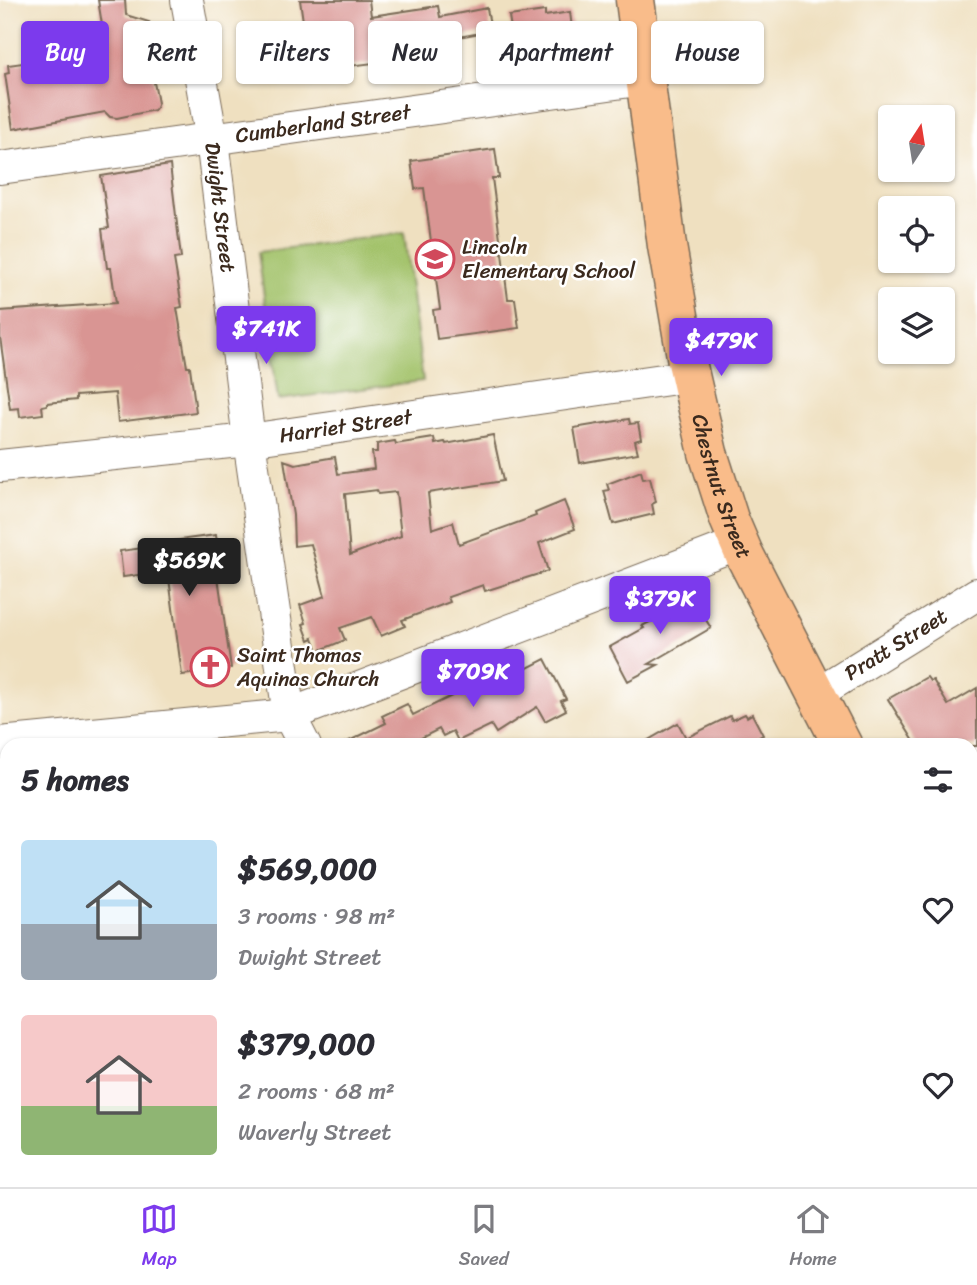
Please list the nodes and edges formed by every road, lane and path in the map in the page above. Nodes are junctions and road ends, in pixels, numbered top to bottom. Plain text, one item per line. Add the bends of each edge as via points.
1 (187, 0) edge
2 (635, 0) edge
3 (645, 79) junction
4 (212, 140) junction
5 (0, 168) edge
6 (690, 376) junction
7 (249, 440) junction
8 (0, 466) edge
9 (740, 543) junction
10 (977, 594) edge
11 (816, 694) junction
12 (289, 715) junction
13 (60, 738) edge
14 (301, 738) edge
15 (839, 738) edge

1 - 4 street, Dwight Street
2 - 3 main road, Chestnut Street
3 - 4 street, Cumberland Street
3 - 6 main road, Chestnut Street
4 - 5 street, Cumberland Street
4 - 7 street, Dwight Street
6 - 7 street, Harriet Street
6 - 9 main road, Chestnut Street via 718,486
7 - 8 street, Harriet Street
7 - 12 street, Dwight Street
9 - 11 main road, Chestnut Street
9 - 12 street
10 - 11 street, Pratt Street
11 - 15 main road, Chestnut Street
12 - 13 street
12 - 14 street, Dwight Street

